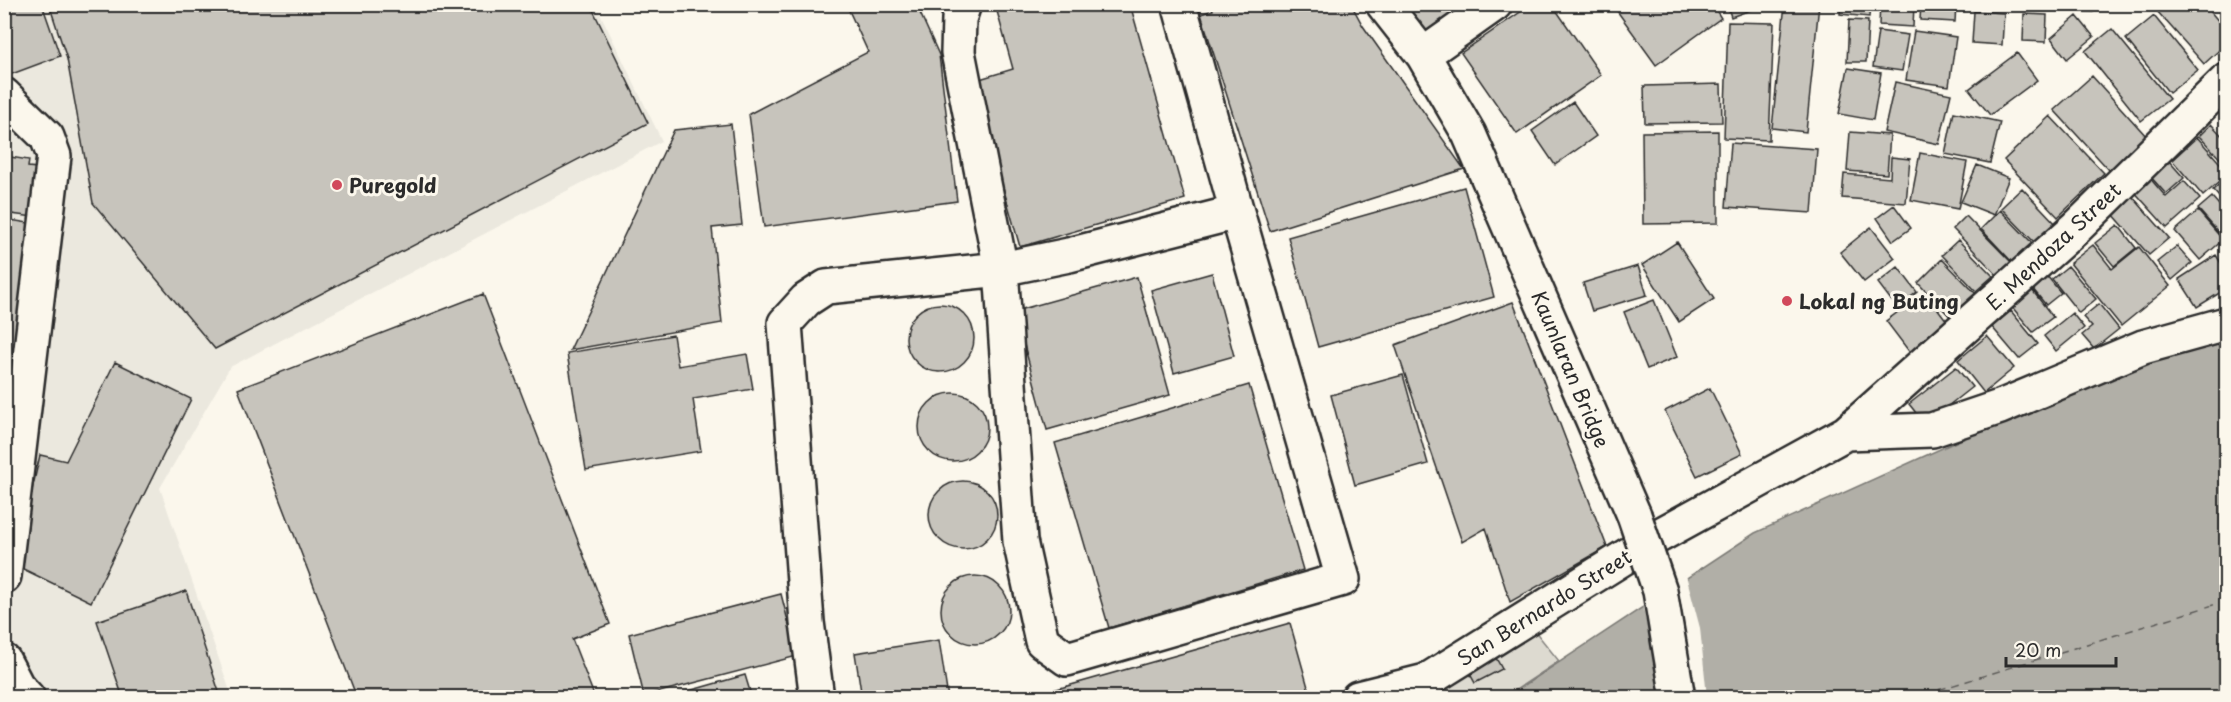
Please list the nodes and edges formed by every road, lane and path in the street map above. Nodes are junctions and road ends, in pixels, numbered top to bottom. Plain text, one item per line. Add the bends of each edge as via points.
1 (964, 4) edge
2 (1179, 4) edge
3 (1383, 4) edge
4 (1495, 4) edge
5 (1423, 55) junction
6 (2226, 81) edge
7 (4, 95) edge
8 (1237, 212) junction
9 (1001, 269) junction
10 (2226, 324) edge
11 (1846, 432) junction
12 (1660, 535) joint
13 (4, 576) edge
14 (4, 661) edge
15 (28, 698) edge
16 (817, 698) edge
17 (1358, 698) edge
18 (1678, 698) edge

1 - 9 street via 958,19 958,52
2 - 8 street
3 - 5 street, Kaunlaran Bridge
4 - 5 street
5 - 18 street, Kaunlaran Bridge, bridge via 1469,134 1634,515 1659,591
6 - 11 street, E. Mendoza Street via 2078,227
7 - 13 street via 47,137 54,156
8 - 9 street
8 - 9 street via 1343,579 1067,659 1042,641 1020,541
9 - 16 street via 826,286 806,300 785,323 807,622
10 - 11 street via 2143,347 2000,407 1932,430
11 - 12 street, E. Mendoza Street
12 - 17 street, San Bernardo Street via 1426,681
14 - 15 street

